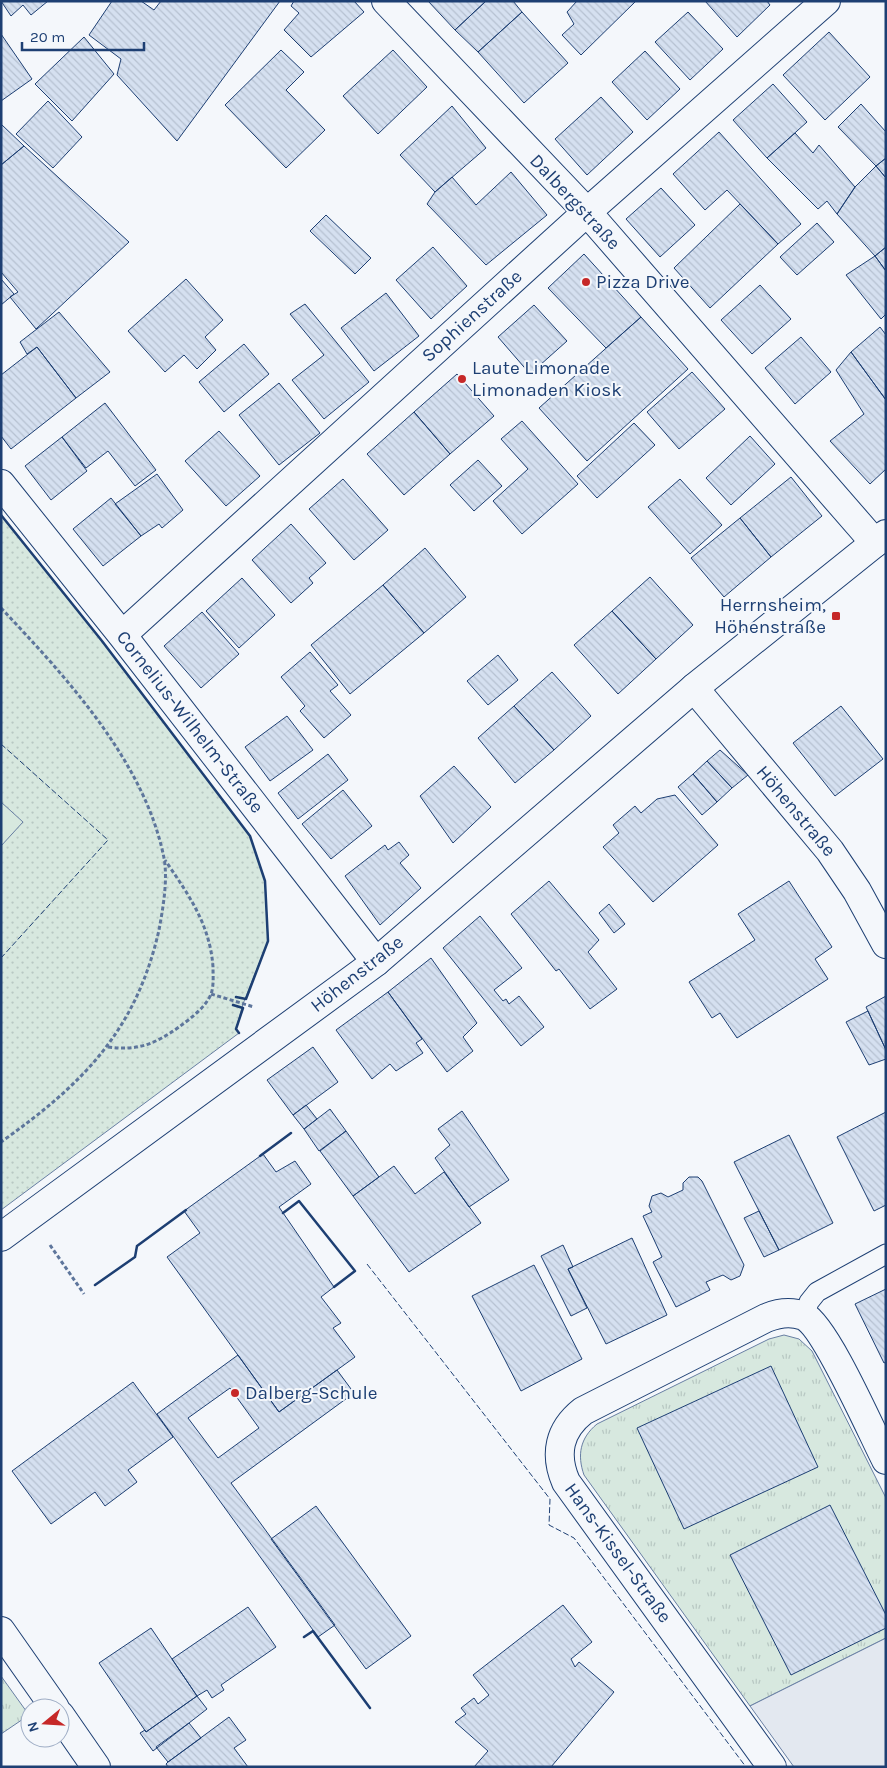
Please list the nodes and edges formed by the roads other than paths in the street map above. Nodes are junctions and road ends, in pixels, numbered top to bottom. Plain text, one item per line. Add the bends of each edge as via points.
1 (386, 1) edge
2 (826, 1) edge
3 (586, 212) junction
4 (1, 484) edge
5 (881, 539) edge
6 (122, 635) junction
7 (694, 688) junction
8 (886, 944) edge
9 (376, 962) junction
10 (1, 1237) edge
11 (886, 1254) edge
12 (804, 1316) junction
13 (886, 1460) edge
14 (1, 1631) edge
15 (48, 1698) edge
16 (70, 1729) edge
17 (96, 1767) edge
18 (772, 1767) edge

1 - 3 street, Dalbergstraße
2 - 3 street, Sophienstraße
3 - 5 street, Dalbergstraße
3 - 6 street, Sophienstraße
4 - 6 street, Cornelius-Wilhelm-Straße
5 - 7 street, Höhenstraße
6 - 9 street, Cornelius-Wilhelm-Straße
7 - 8 street, Höhenstraße via 830,851 858,891
7 - 9 street, Höhenstraße
9 - 10 street, Höhenstraße
11 - 12 lane via 817,1292
12 - 13 street via 822,1334
12 - 18 street, Hans-Kissel-Straße via 792,1313 766,1318 584,1411 566,1429 558,1456 566,1482
14 - 15 street
16 - 17 street

